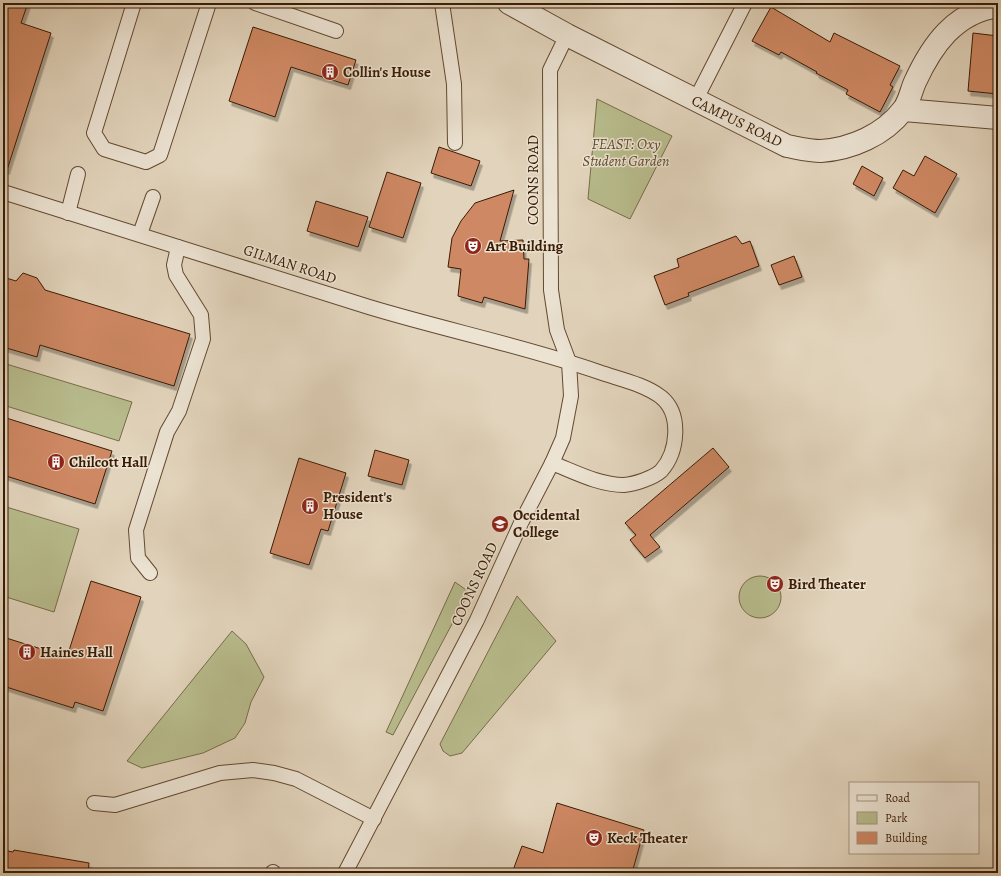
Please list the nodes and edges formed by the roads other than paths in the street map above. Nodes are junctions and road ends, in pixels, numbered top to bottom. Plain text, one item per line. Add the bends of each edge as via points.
1 (134, 3) edge
2 (209, 3) edge
3 (255, 3) edge
4 (442, 3) edge
5 (509, 3) edge
6 (745, 3) edge
7 (998, 6) edge
8 (336, 31) dead end
9 (567, 35) junction
10 (695, 101) junction
11 (904, 110) junction
12 (998, 118) edge
13 (455, 143) dead end
14 (78, 174) dead end
15 (3, 192) edge
16 (153, 197) dead end
17 (68, 212) junction
18 (140, 234) junction
19 (178, 247) junction
20 (569, 362) junction
21 (552, 463) junction
22 (150, 573) dead end
23 (94, 803) dead end
24 (374, 819) junction
25 (346, 873) edge

1 - 2 lane via 94,133 104,149 146,162 160,155
3 - 8 lane
4 - 13 lane via 454,84
5 - 9 street, CAMPUS ROAD
6 - 10 lane
7 - 11 street via 962,18 944,33 927,57
9 - 10 street, CAMPUS ROAD
9 - 20 lane, COONS ROAD via 550,70 551,282 557,330
10 - 11 street, CAMPUS ROAD via 788,146 819,151 842,148 869,139
11 - 12 street
14 - 17 lane
15 - 17 lane, GILMAN ROAD
16 - 18 lane
17 - 18 lane, GILMAN ROAD
18 - 19 lane, GILMAN ROAD
19 - 20 lane, GILMAN ROAD via 424,324
19 - 22 lane via 174,265 176,275 201,314 203,339 178,411 167,432 136,530 138,558
20 - 21 lane, COONS ROAD via 571,396 563,438
20 - 21 lane, GILMAN ROAD via 636,385 661,397 673,411 676,432 672,450 660,471 645,480 625,485 603,483
21 - 24 lane, COONS ROAD via 473,626
23 - 24 lane via 115,805 220,773 252,770 296,779
24 - 25 lane, COONS ROAD

